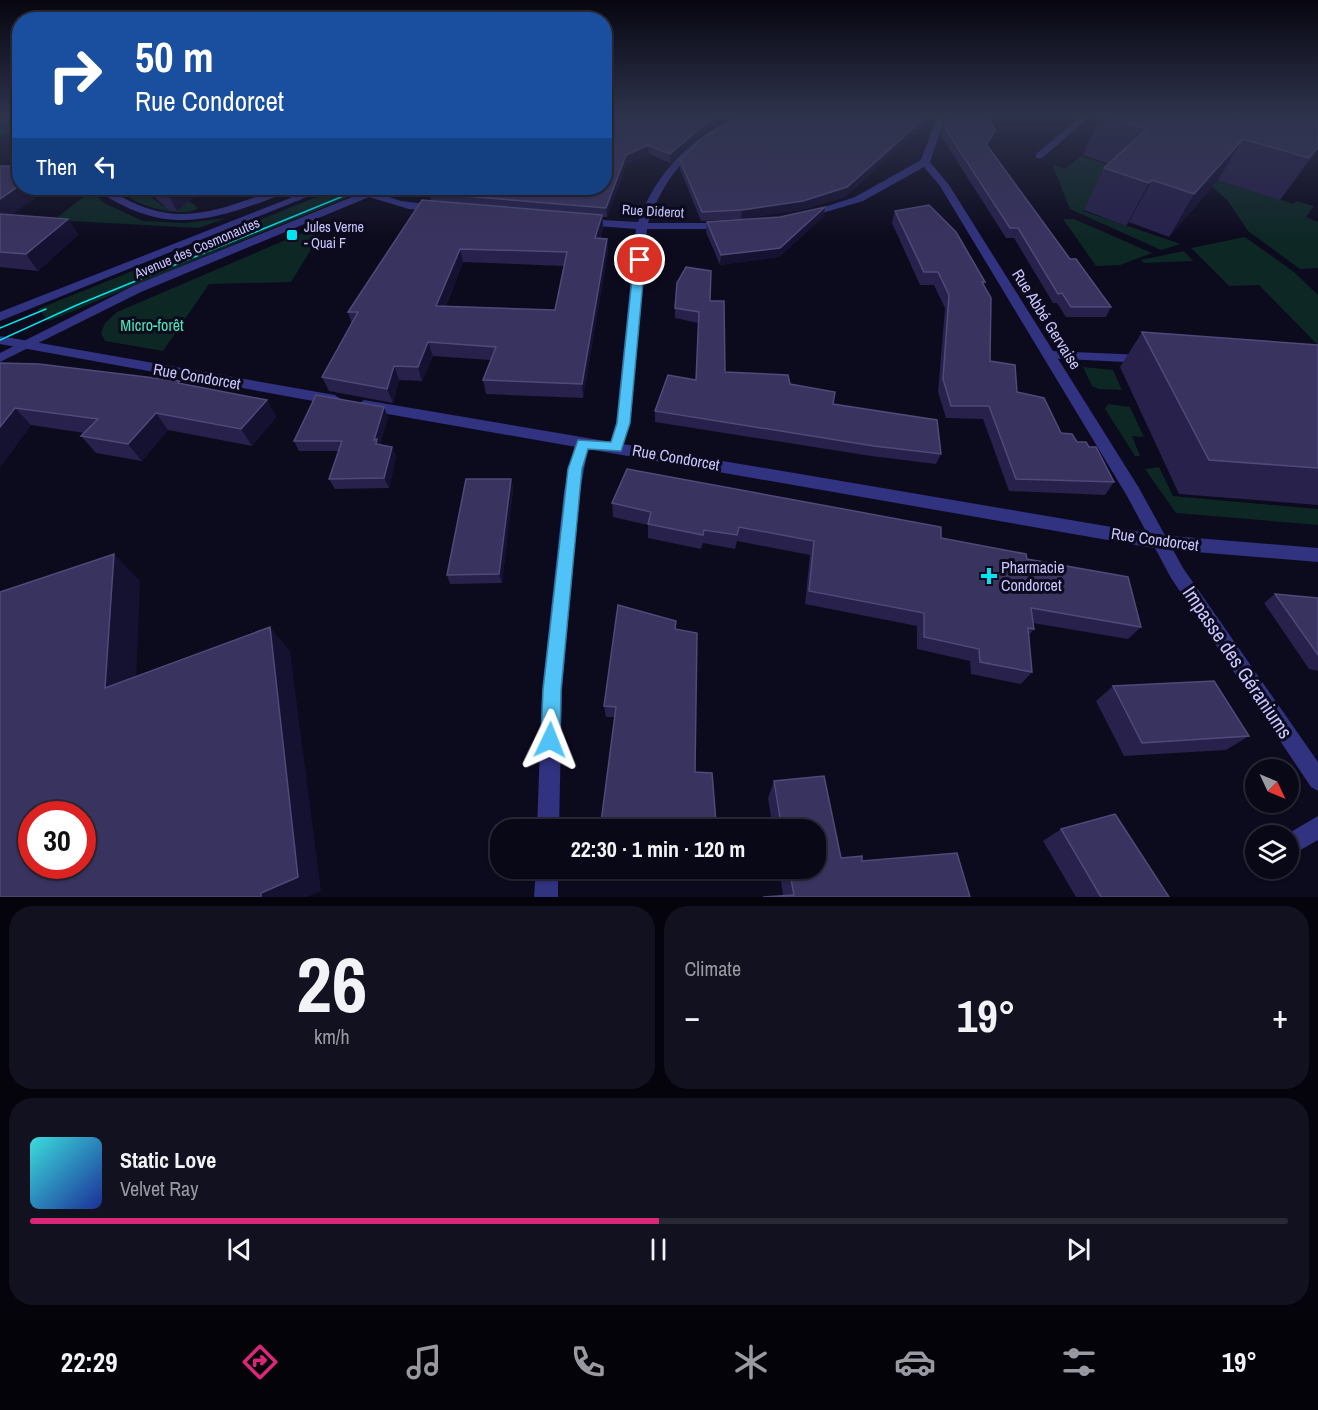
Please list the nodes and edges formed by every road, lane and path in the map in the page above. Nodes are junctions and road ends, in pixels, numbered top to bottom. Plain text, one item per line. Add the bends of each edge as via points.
1 (682, 157) edge
2 (927, 157) edge
3 (925, 162) junction
4 (111, 195) edge
5 (269, 195) edge
6 (293, 195) edge
7 (306, 195) edge
8 (364, 195) edge
9 (372, 195) edge
10 (298, 198) junction
11 (444, 209) edge
12 (797, 217) edge
13 (574, 221) edge
14 (642, 226) junction
15 (737, 226) edge
16 (0, 317) edge
17 (0, 340) edge
18 (28, 345) junction
19 (1051, 355) junction
20 (0, 358) edge
21 (1161, 360) edge
22 (582, 444) junction
23 (616, 447) junction
24 (1159, 542) junction
25 (1318, 555) edge
26 (1318, 780) edge
27 (548, 819) edge
28 (1318, 827) edge
29 (1299, 839) edge
30 (547, 879) edge
31 (546, 897) edge

1 - 14 street via 662,177
2 - 3 street
3 - 12 street via 859,200
3 - 19 street, Rue Abbé Gervaise via 944,185
4 - 5 street via 139,211 170,216 219,211
6 - 10 street
7 - 10 street, Avenue des Cosmonautes
8 - 18 street, Avenue des Cosmonautes via 126,294
9 - 11 street via 397,205
10 - 16 street, Avenue des Cosmonautes
13 - 14 street, Rue Diderot
14 - 15 street, Rue Diderot
14 - 23 street via 623,423
17 - 18 street, Rue Condorcet
18 - 20 street, Avenue des Cosmonautes
18 - 22 street, Rue Condorcet
19 - 21 street
19 - 24 street, Rue Abbé Gervaise
22 - 23 street, Rue Condorcet
22 - 27 street via 572,491 552,690
23 - 24 street, Rue Condorcet
24 - 25 street, Rue Condorcet
24 - 26 street, Impasse des Géraniums
28 - 29 street
30 - 31 street

